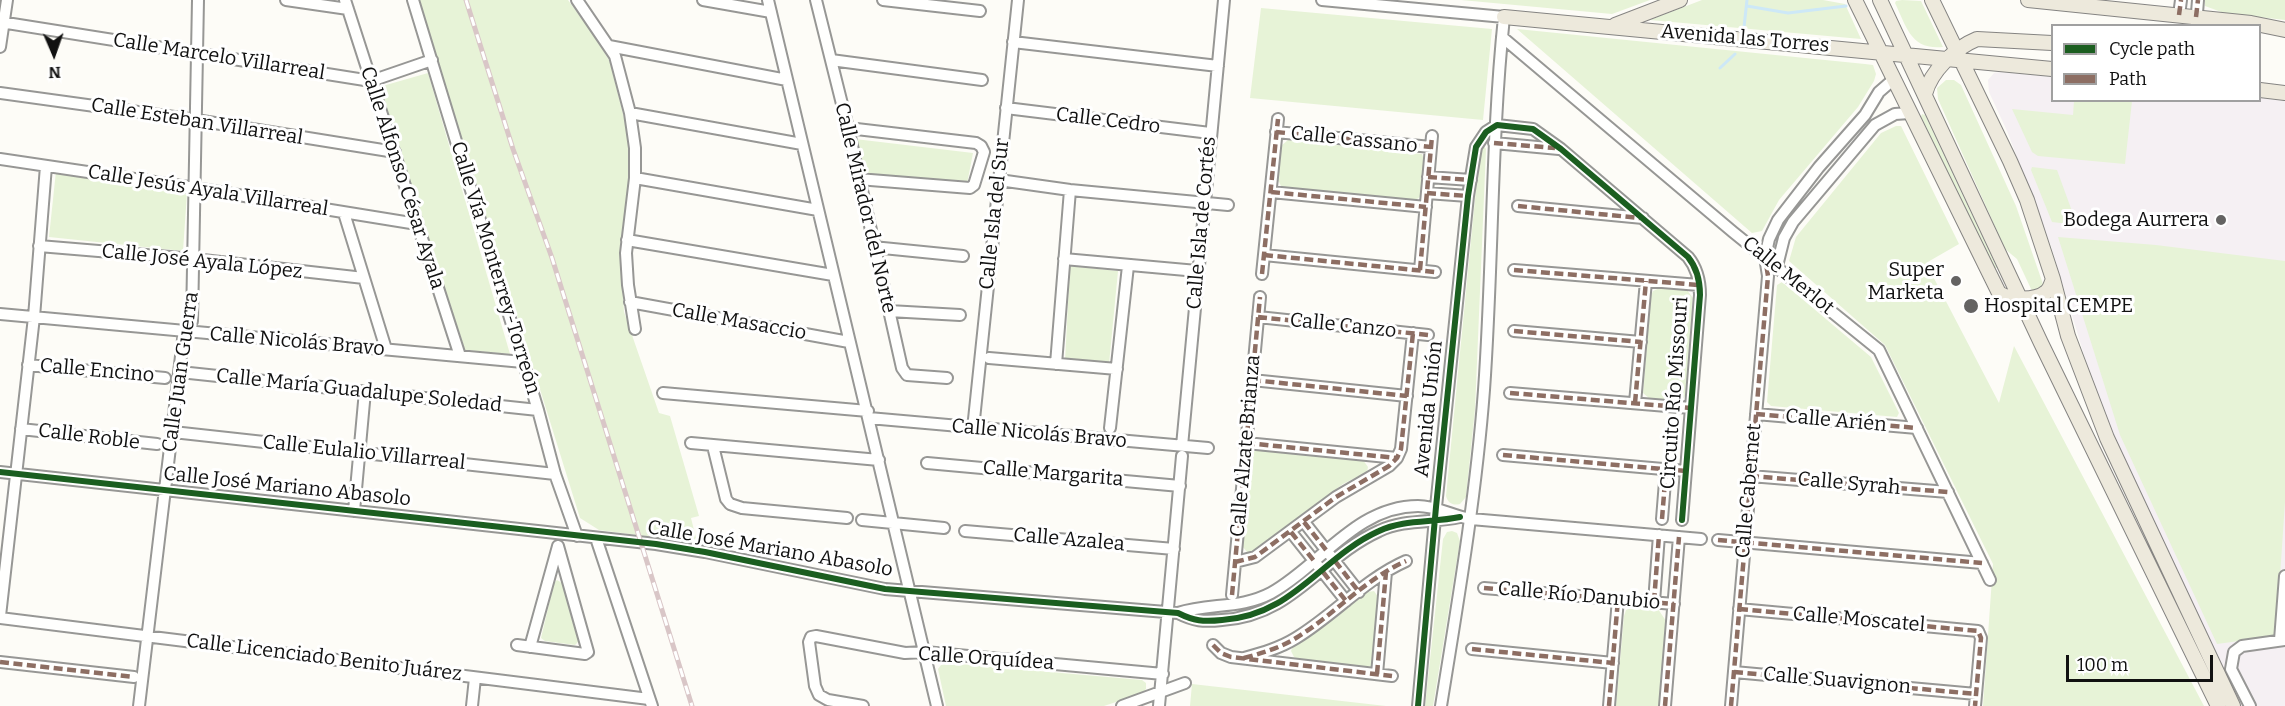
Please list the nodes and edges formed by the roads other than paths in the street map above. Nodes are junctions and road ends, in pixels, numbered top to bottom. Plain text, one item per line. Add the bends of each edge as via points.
1 (7, 0) edge
2 (198, 0) edge
3 (286, 0) edge
4 (413, 0) edge
5 (577, 0) edge
6 (703, 0) edge
7 (768, 0) edge
8 (816, 0) edge
9 (883, 0) edge
10 (1018, 0) edge
11 (1224, 0) edge
12 (1323, 0) edge
13 (1680, 0) edge
14 (1856, 0) edge
15 (1880, 0) edge
16 (1932, 0) edge
17 (2028, 0) edge
18 (2181, 0) edge
19 (2198, 0) edge
20 (347, 5) edge
21 (980, 11) dead end
22 (771, 12) junction
23 (2179, 15) junction
24 (1504, 17) junction
25 (2196, 21) edge
26 (2, 22) edge
27 (2251, 23) junction
28 (2246, 24) edge
29 (2256, 24) edge
30 (2261, 25) edge
31 (1610, 27) junction
32 (2285, 30) edge
33 (1502, 37) junction
34 (1013, 42) junction
35 (2051, 43) edge
36 (609, 46) junction
37 (0, 47) edge
38 (1880, 52) junction
39 (196, 53) junction
40 (1905, 54) junction
41 (1960, 56) junction
42 (432, 60) junction
43 (831, 60) junction
44 (1218, 66) junction
45 (2051, 69) edge
46 (787, 80) junction
47 (982, 80) dead end
48 (1894, 80) junction
49 (371, 81) junction
50 (2261, 90) edge
51 (0, 93) edge
52 (2285, 93) edge
53 (1925, 94) junction
54 (1005, 108) junction
55 (630, 113) junction
56 (1910, 113) junction
57 (1864, 116) junction
58 (1278, 119) dead end
59 (196, 120) junction
60 (1497, 125) junction
61 (1875, 125) junction
62 (848, 128) junction
63 (1276, 132) junction
64 (1210, 133) junction
65 (1494, 142) junction
66 (802, 144) junction
67 (1561, 149) junction
68 (395, 152) junction
69 (0, 159) edge
70 (46, 166) junction
71 (1428, 177) junction
72 (635, 178) junction
73 (858, 179) junction
74 (999, 180) junction
75 (1471, 180) junction
76 (195, 188) junction
77 (1070, 190) junction
78 (1270, 192) junction
79 (1427, 193) junction
80 (1468, 196) junction
81 (1203, 202) junction
82 (1228, 205) dead end
83 (1518, 206) dead end
84 (1426, 207) junction
85 (818, 210) junction
86 (344, 213) junction
87 (1643, 218) junction
88 (417, 224) junction
89 (627, 240) junction
90 (39, 246) junction
91 (873, 247) junction
92 (1264, 255) junction
93 (963, 256) dead end
94 (1765, 257) junction
95 (194, 259) junction
96 (1064, 259) junction
97 (1128, 266) junction
98 (1777, 266) junction
99 (1420, 270) junction
100 (1514, 270) dead end
101 (1197, 271) junction
102 (1435, 272) dead end
103 (1262, 274) dead end
104 (833, 275) junction
105 (1768, 276) junction
106 (364, 278) junction
107 (2053, 279) junction
108 (1646, 281) junction
109 (1700, 285) junction
110 (1260, 297) dead end
111 (2021, 298) junction
112 (630, 302) junction
113 (889, 311) junction
114 (0, 314) edge
115 (960, 315) dead end
116 (34, 317) junction
117 (1258, 317) junction
118 (634, 329) dead end
119 (1514, 331) dead end
120 (184, 332) junction
121 (1413, 333) junction
122 (1428, 335) dead end
123 (849, 342) junction
124 (1641, 342) junction
125 (386, 349) junction
126 (460, 356) junction
127 (989, 358) dead end
128 (523, 362) junction
129 (28, 364) junction
130 (1056, 364) junction
131 (1117, 369) junction
132 (180, 372) junction
133 (165, 378) dead end
134 (947, 378) dead end
135 (1252, 380) junction
136 (365, 391) junction
137 (663, 393) dead end
138 (1510, 393) dead end
139 (1407, 396) junction
140 (1635, 403) junction
141 (1691, 408) junction
142 (538, 410) junction
143 (1756, 414) junction
144 (868, 415) junction
145 (1110, 428) dead end
146 (1917, 428) junction
147 (21, 429) junction
148 (973, 429) junction
149 (173, 432) junction
150 (691, 443) dead end
151 (1246, 443) junction
152 (157, 444) dead end
153 (713, 446) junction
154 (1208, 448) dead end
155 (1182, 451) junction
156 (360, 452) junction
157 (1503, 455) dead end
158 (1397, 458) junction
159 (879, 460) junction
160 (927, 463) dead end
161 (1666, 469) junction
162 (1686, 471) junction
163 (0, 472) edge
164 (16, 474) junction
165 (555, 474) junction
166 (1750, 476) junction
167 (1180, 486) junction
168 (166, 491) junction
169 (1948, 492) junction
170 (1436, 507) junction
171 (354, 511) junction
172 (1373, 517) junction
173 (847, 518) dead end
174 (1465, 518) junction
175 (1662, 519) dead end
176 (862, 520) dead end
177 (1682, 520) dead end
178 (1304, 522) junction
179 (1435, 522) junction
180 (894, 524) junction
181 (944, 528) dead end
182 (1380, 530) junction
183 (964, 531) dead end
184 (1291, 532) junction
185 (559, 534) junction
186 (1659, 535) junction
187 (577, 536) junction
188 (596, 537) junction
189 (1679, 537) junction
190 (1701, 539) dead end
191 (1718, 540) dead end
192 (1745, 543) junction
193 (558, 546) junction
194 (1174, 549) junction
195 (1326, 550) junction
196 (1314, 561) junction
197 (1335, 561) junction
198 (1406, 561) dead end
199 (1235, 562) junction
200 (1982, 563) junction
201 (1323, 572) junction
202 (1386, 572) junction
203 (2285, 576) edge
204 (1990, 580) dead end
205 (1484, 588) dead end
206 (910, 589) junction
207 (1359, 592) junction
208 (1232, 595) dead end
209 (1618, 599) junction
210 (1346, 601) junction
211 (1654, 602) junction
212 (1674, 604) junction
213 (1739, 609) junction
214 (1173, 612) junction
215 (0, 617) edge
216 (148, 635) junction
217 (2283, 640) edge
218 (517, 645) dead end
219 (1213, 645) dead end
220 (530, 647) junction
221 (1472, 649) dead end
222 (925, 652) junction
223 (1244, 658) junction
224 (0, 662) edge
225 (1613, 663) junction
226 (1734, 672) junction
227 (1163, 674) junction
228 (1377, 674) junction
229 (1392, 676) dead end
230 (134, 677) dead end
231 (475, 678) junction
232 (1185, 683) dead end
233 (1160, 693) junction
234 (1976, 694) junction
235 (650, 702) edge
236 (139, 706) edge
237 (472, 706) edge
238 (863, 706) edge
239 (937, 706) edge
240 (1122, 706) edge
241 (1159, 706) edge
242 (1418, 706) edge
243 (1441, 706) edge
244 (1610, 706) edge
245 (1665, 706) edge
246 (1731, 706) edge
247 (1975, 706) edge
248 (2218, 706) edge
249 (2233, 706) edge
250 (2250, 706) edge

1 - 26 street
2 - 39 street, Calle Juan Guerra
3 - 20 street
4 - 42 street, Calle Vía Monterrey-Torreón
5 - 36 street
6 - 22 street
7 - 22 street
8 - 43 street, Calle Mirador del Norte
9 - 21 street
10 - 34 street, Calle Isla del Sur
11 - 44 street, Calle Isla de Cortés
12 - 24 street
13 - 31 main road, Avenida las Torres
14 - 38 main road
15 - 40 main road
16 - 41 main road
17 - 23 main road
18 - 23 street
19 - 25 street
20 - 49 street, Calle Alfonso César Ayala
22 - 46 street
23 - 25 main road
24 - 31 main road, Avenida las Torres
24 - 33 street
25 - 27 main road
26 - 37 street
26 - 39 street, Calle Marcelo Villarreal
27 - 28 main road
27 - 29 main road
30 - 32 main road
31 - 38 main road, Avenida las Torres
33 - 60 street
33 - 94 street, Calle Merlot
34 - 44 street
34 - 54 street, Calle Isla del Sur
35 - 41 main road via 1983,38 1972,41
36 - 46 street
36 - 55 street
38 - 40 main road
38 - 48 main road
39 - 49 street, Calle Marcelo Villarreal
39 - 59 street, Calle Juan Guerra
40 - 41 main road
40 - 53 main road
41 - 45 main road
41 - 53 main road via 1934,74
41 - 107 main road via 2010,161
42 - 49 street, Calle Marcelo Villarreal
42 - 128 street, Calle Vía Monterrey-Torreón
43 - 47 street
43 - 62 street, Calle Mirador del Norte
44 - 64 street, Calle Isla de Cortés
46 - 66 street
48 - 56 main road
48 - 57 street, Calle Cabernet via 1879,92
49 - 68 street, Calle Alfonso César Ayala
50 - 52 main road
51 - 59 street, Calle Esteban Villarreal
53 - 111 main road
54 - 64 street, Calle Cedro
54 - 74 street, Calle Isla del Sur
55 - 66 street
55 - 72 street
56 - 61 street via 1895,114
56 - 111 main road via 1997,290 2006,297
57 - 61 street
57 - 94 street, Calle Cabernet via 1783,212 1774,226
58 - 63 street
59 - 68 street, Calle Esteban Villarreal
59 - 76 street, Calle Juan Guerra
60 - 65 street
60 - 67 street, Circuito Río Missouri via 1536,129
60 - 75 street, Avenida Unión via 1486,132 1476,147
61 - 98 street via 1793,222
62 - 73 street, Calle Mirador del Norte
62 - 73 street via 972,142 981,146 984,157 972,187
63 - 71 street, Calle Cassano via 1431,142
63 - 78 street
64 - 81 street, Calle Isla de Cortés
65 - 67 street
65 - 174 street via 1484,391
66 - 85 street
67 - 87 street, Circuito Río Missouri
68 - 88 street, Calle Alfonso César Ayala
69 - 70 street, Calle Jesús Ayala Villarreal
70 - 76 street, Calle Jesús Ayala Villarreal
70 - 90 street
71 - 75 street
71 - 79 street
72 - 85 street
72 - 89 street
73 - 91 street, Calle Mirador del Norte
74 - 77 street
74 - 148 street, Calle Isla del Sur
75 - 80 street, Avenida Unión
76 - 86 street, Calle Jesús Ayala Villarreal
76 - 95 street, Calle Juan Guerra
77 - 81 street
77 - 96 street
78 - 84 street
78 - 92 street
79 - 80 street
79 - 84 street
80 - 170 street, Avenida Unión
81 - 82 street
81 - 101 street, Calle Isla de Cortés
83 - 87 street
84 - 99 street
85 - 104 street
86 - 88 street, Calle Jesús Ayala Villarreal
86 - 106 street
87 - 109 street, Circuito Río Missouri via 1688,257
88 - 126 street, Calle Alfonso César Ayala
89 - 104 street
89 - 112 street
90 - 95 street, Calle José Ayala López
90 - 116 street
91 - 93 street
91 - 113 street, Calle Mirador del Norte
92 - 99 street
92 - 103 street
94 - 98 street, Calle Merlot
94 - 105 street, Calle Cabernet
95 - 106 street, Calle José Ayala López
95 - 120 street, Calle Juan Guerra via 192,321
96 - 97 street
96 - 130 street
97 - 101 street
97 - 131 street
98 - 105 street
98 - 146 street, Calle Merlot via 1879,351
99 - 102 street
100 - 108 street
101 - 155 street, Calle Isla de Cortés
104 - 123 street
105 - 143 street, Calle Cabernet
106 - 125 street
107 - 111 main road via 2046,293
107 - 249 main road via 2068,336 2107,438
108 - 109 street
108 - 124 street
109 - 141 street, Circuito Río Missouri
110 - 117 street, Calle Alzate Brianza
111 - 248 main road
112 - 118 street
112 - 123 street, Calle Masaccio
113 - 115 street
113 - 134 street, Calle Mirador del Norte via 904,373
114 - 116 street, Calle Nicolás Bravo
116 - 120 street, Calle Nicolás Bravo
116 - 129 street
117 - 121 street, Calle Canzo
117 - 135 street, Calle Alzate Brianza
119 - 124 street
120 - 125 street, Calle Nicolás Bravo
120 - 132 street, Calle Juan Guerra
121 - 122 street, Calle Canzo
121 - 139 street
123 - 144 street
124 - 140 street
125 - 126 street, Calle Nicolás Bravo
126 - 128 street, Calle Nicolás Bravo
127 - 130 street
128 - 142 street, Calle Vía Monterrey-Torreón
129 - 133 street, Calle Encino
129 - 147 street
130 - 131 street
131 - 145 street
132 - 136 street, Calle María Guadalupe Soledad
132 - 149 street, Calle Juan Guerra
135 - 139 street
135 - 151 street, Calle Alzate Brianza
136 - 142 street, Calle María Guadalupe Soledad
136 - 156 street
137 - 144 street, Calle Nicolás Bravo
138 - 140 street
139 - 158 street
140 - 141 street
141 - 162 street, Circuito Río Missouri
142 - 165 street, Calle Vía Monterrey-Torreón
143 - 146 street, Calle Arién
143 - 166 street, Calle Cabernet
144 - 148 street, Calle Nicolás Bravo
144 - 159 street
146 - 169 street, Calle Merlot
147 - 152 street, Calle Roble
147 - 164 street
148 - 155 street, Calle Nicolás Bravo
149 - 156 street, Calle Eulalio Villarreal
149 - 168 street, Calle Juan Guerra
150 - 153 street
151 - 158 street
151 - 199 street, Calle Alzate Brianza
153 - 159 street
153 - 173 street via 730,504
154 - 155 street, Calle Nicolás Bravo
155 - 167 street, Calle Isla de Cortés
156 - 165 street, Calle Eulalio Villarreal
156 - 171 street
157 - 161 street
158 - 178 street
159 - 180 street
160 - 167 street, Calle Margarita
161 - 162 street
161 - 175 street, Circuito Río Missouri
162 - 177 street, Circuito Río Missouri
163 - 164 street, Calle José Mariano Abasolo
164 - 168 street, Calle José Mariano Abasolo
164 - 215 street
165 - 187 street, Calle Vía Monterrey-Torreón
166 - 169 street, Calle Syrah
166 - 192 street, Calle Cabernet
167 - 194 street, Calle Isla de Cortés
168 - 171 street, Calle José Mariano Abasolo
168 - 216 street, Calle Juan Guerra
169 - 200 street, Calle Merlot
170 - 172 street, Calle José Mariano Abasolo via 1402,507
170 - 174 street, Calle José Mariano Abasolo
170 - 179 street, Avenida Unión
171 - 185 street, Calle José Mariano Abasolo
172 - 182 street
172 - 195 street, Calle José Mariano Abasolo
174 - 179 street, Calle José Mariano Abasolo
174 - 186 street, Calle José Mariano Abasolo
174 - 243 street
176 - 180 street
178 - 184 street
178 - 195 street
179 - 182 street, Calle José Mariano Abasolo via 1402,523
179 - 242 street, Avenida Unión
180 - 181 street
180 - 206 street
182 - 197 street, Calle José Mariano Abasolo
183 - 194 street, Calle Azalea
184 - 196 street
184 - 199 street via 1255,557
185 - 187 street, Calle José Mariano Abasolo
185 - 193 street
186 - 189 street, Calle José Mariano Abasolo
186 - 211 street
187 - 188 street, Calle José Mariano Abasolo
188 - 206 street, Calle José Mariano Abasolo via 683,547 885,589
188 - 235 street
189 - 190 street, Calle José Mariano Abasolo
189 - 212 street
191 - 192 street
192 - 200 street
192 - 213 street, Calle Cabernet
193 - 220 street
193 - 220 street via 589,650 585,654
194 - 214 street, Calle Isla de Cortés
195 - 196 street, Calle José Mariano Abasolo
195 - 197 street
196 - 201 street
196 - 214 street, Calle José Mariano Abasolo via 1261,597 1238,605
197 - 201 street, Calle José Mariano Abasolo
197 - 207 street
198 - 202 street
199 - 208 street, Calle Alzate Brianza
200 - 204 street, Calle Merlot
201 - 210 street
201 - 214 street, Calle José Mariano Abasolo via 1284,600 1246,617 1193,620
202 - 207 street
202 - 228 street
203 - 217 street
205 - 209 street, Calle Río Danubio
206 - 214 street, Calle José Mariano Abasolo
206 - 222 street
207 - 210 street
209 - 211 street, Calle Río Danubio
209 - 225 street
210 - 223 street via 1296,638
211 - 212 street, Calle Río Danubio
212 - 245 street
213 - 226 street, Calle Cabernet
213 - 234 street, Calle Moscatel via 1980,632
214 - 227 street, Calle Isla de Cortés
215 - 216 street, Calle Licenciado Benito Juárez
216 - 231 street, Calle Licenciado Benito Juárez
216 - 236 street, Calle Juan Guerra
217 - 250 street via 2242,646 2232,657 2231,669
218 - 220 street
219 - 223 street via 1225,655
221 - 225 street
222 - 227 street, Calle Orquídea
222 - 238 street, Calle Orquídea via 905,653 810,637 819,695
222 - 239 street
223 - 228 street
224 - 230 street
225 - 244 street
226 - 234 street, Calle Suavignon
226 - 246 street, Calle Cabernet
227 - 233 street, Calle Isla de Cortés
228 - 229 street
231 - 235 street, Calle Licenciado Benito Juárez
231 - 237 street
232 - 233 street
233 - 240 street
233 - 241 street, Calle Isla de Cortés
234 - 247 street

